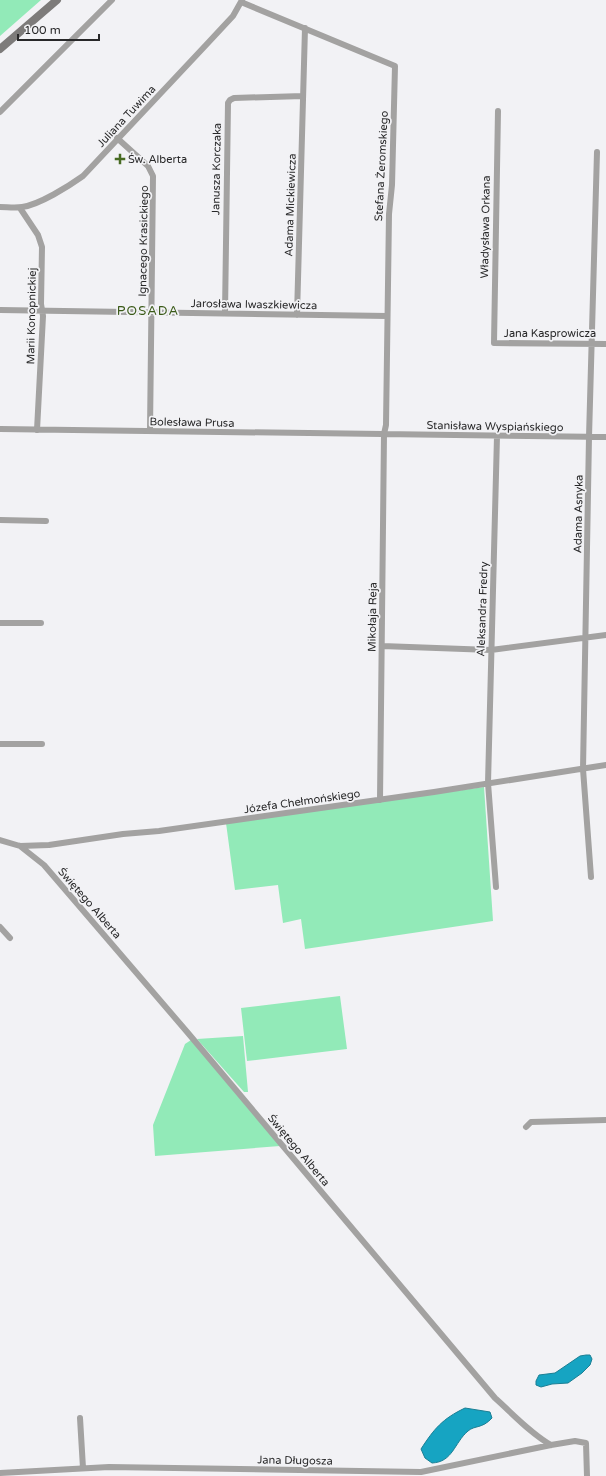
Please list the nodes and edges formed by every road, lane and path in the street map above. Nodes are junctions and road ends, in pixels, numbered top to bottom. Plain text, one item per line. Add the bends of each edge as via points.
1 (57, 0) edge
2 (112, 0) edge
3 (241, 1) edge
4 (305, 28) junction
5 (0, 49) edge
6 (303, 96) junction
7 (498, 111) dead end
8 (0, 112) edge
9 (117, 138) junction
10 (597, 152) dead end
11 (0, 207) edge
12 (20, 208) junction
13 (0, 310) edge
14 (42, 310) junction
15 (152, 312) junction
16 (225, 313) junction
17 (297, 315) junction
18 (387, 316) junction
19 (494, 343) joint
20 (592, 344) junction
21 (606, 344) edge
22 (0, 429) edge
23 (37, 430) junction
24 (150, 431) junction
25 (384, 434) junction
26 (497, 436) junction
27 (589, 437) junction
28 (606, 437) edge
29 (0, 520) edge
30 (46, 521) dead end
31 (0, 623) edge
32 (41, 623) dead end
33 (606, 635) edge
34 (586, 638) junction
35 (382, 646) junction
36 (491, 650) junction
37 (0, 744) edge
38 (42, 744) dead end
39 (606, 765) edge
40 (583, 768) junction
41 (488, 784) junction
42 (380, 800) junction
43 (0, 840) edge
44 (45, 845) junction
45 (20, 846) junction
46 (39, 861) junction
47 (591, 877) dead end
48 (496, 887) dead end
49 (0, 927) edge
50 (10, 938) dead end
51 (606, 1120) edge
52 (526, 1127) dead end
53 (80, 1418) dead end
54 (551, 1445) junction
55 (83, 1468) junction
56 (0, 1473) edge
57 (587, 1476) edge

1 - 5 main road
2 - 8 street
3 - 4 street, Stefana Żeromskiego
3 - 9 street, Juliana Tuwima via 233,16
4 - 6 street, Adama Mickiewicza
4 - 18 street, Stefana Żeromskiego via 395,66
6 - 16 street, Janusza Korczaka via 235,98 228,102
6 - 17 street, Adama Mickiewicza
7 - 19 street, Władysława Orkana
9 - 12 street, Juliana Tuwima via 78,180
9 - 15 street, Ignacego Krasickiego via 148,166 153,176
10 - 20 street, Adama Asnyka
11 - 12 street, Juliana Tuwima
12 - 14 street, Marii Konopnickiej via 38,234 42,247
13 - 14 street, Jarosława Iwaszkiewicza
14 - 15 street, Jarosława Iwaszkiewicza
14 - 23 street, Marii Konopnickiej
15 - 16 street, Jarosława Iwaszkiewicza
15 - 24 street, Ignacego Krasickiego
16 - 17 street, Jarosława Iwaszkiewicza
17 - 18 street, Jarosława Iwaszkiewicza
18 - 25 street, Stefana Żeromskiego
19 - 20 street, Jana Kasprowicza
20 - 21 street, Jana Kasprowicza
20 - 27 street, Adama Asnyka
22 - 23 street, Bolesława Prusa
23 - 24 street, Bolesława Prusa
24 - 25 street, Bolesława Prusa
25 - 26 street, Stanisława Wyspiańskiego
25 - 35 street, Mikołaja Reja
26 - 27 street, Stanisława Wyspiańskiego
26 - 36 street, Aleksandra Fredry
27 - 28 street, Stanisława Wyspiańskiego
27 - 34 street, Adama Asnyka
29 - 30 street
31 - 32 street
33 - 34 street
34 - 36 street
34 - 40 street, Adama Asnyka
35 - 36 street
35 - 42 street, Mikołaja Reja
36 - 41 street, Aleksandra Fredry
37 - 38 street
39 - 40 street, Józefa Chełmońskiego
40 - 41 street, Józefa Chełmońskiego
40 - 47 street, Adama Asnyka
41 - 42 street, Józefa Chełmońskiego
41 - 48 street, Aleksandra Fredry
42 - 44 street, Józefa Chełmońskiego
43 - 45 street, Józefa Chełmońskiego
44 - 45 street, Józefa Chełmońskiego
44 - 46 street via 39,852
45 - 46 street, Świętego Alberta
46 - 54 street, Świętego Alberta via 188,1033 495,1398 524,1425
49 - 50 street
51 - 52 street via 531,1122
53 - 55 street
54 - 55 street, Jana Długosza via 421,1472 180,1467
54 - 57 street, Jana Długosza via 575,1441 586,1443
55 - 56 street, Jana Długosza

